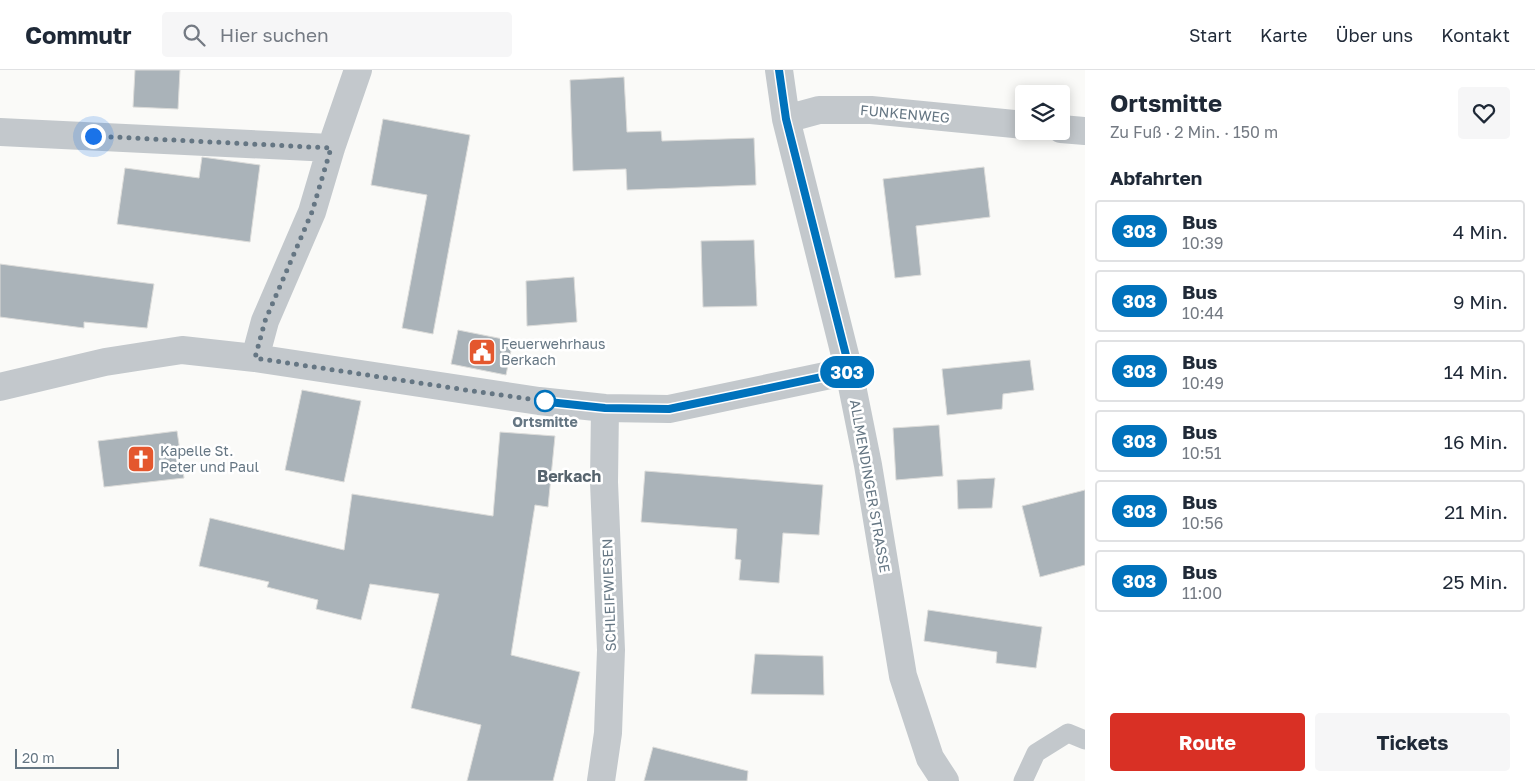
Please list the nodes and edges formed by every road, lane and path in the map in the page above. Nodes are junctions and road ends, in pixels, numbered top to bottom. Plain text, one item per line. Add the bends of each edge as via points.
1 (358, 70) edge
2 (780, 70) edge
3 (786, 119) junction
4 (1015, 124) edge
5 (1070, 129) edge
6 (1085, 131) edge
7 (0, 132) edge
8 (331, 148) junction
9 (255, 358) junction
10 (850, 371) junction
11 (0, 387) edge
12 (605, 408) junction
13 (1085, 740) edge
14 (601, 781) edge
15 (945, 781) edge
16 (1023, 781) edge

1 - 8 street
2 - 3 street, ALLMENDINGER STRASSE
3 - 4 street, FUNKENWEG via 819,110 872,110
3 - 10 street, ALLMENDINGER STRASSE
5 - 6 street
7 - 8 street
8 - 9 street via 312,212 265,321
9 - 11 street via 182,350 105,362
9 - 12 street
10 - 12 street via 669,409
10 - 15 street, ALLMENDINGER STRASSE via 903,676 930,758
12 - 14 street, SCHLEIFWIESEN via 604,482 612,650 608,733
13 - 16 lane via 1068,733 1036,753

